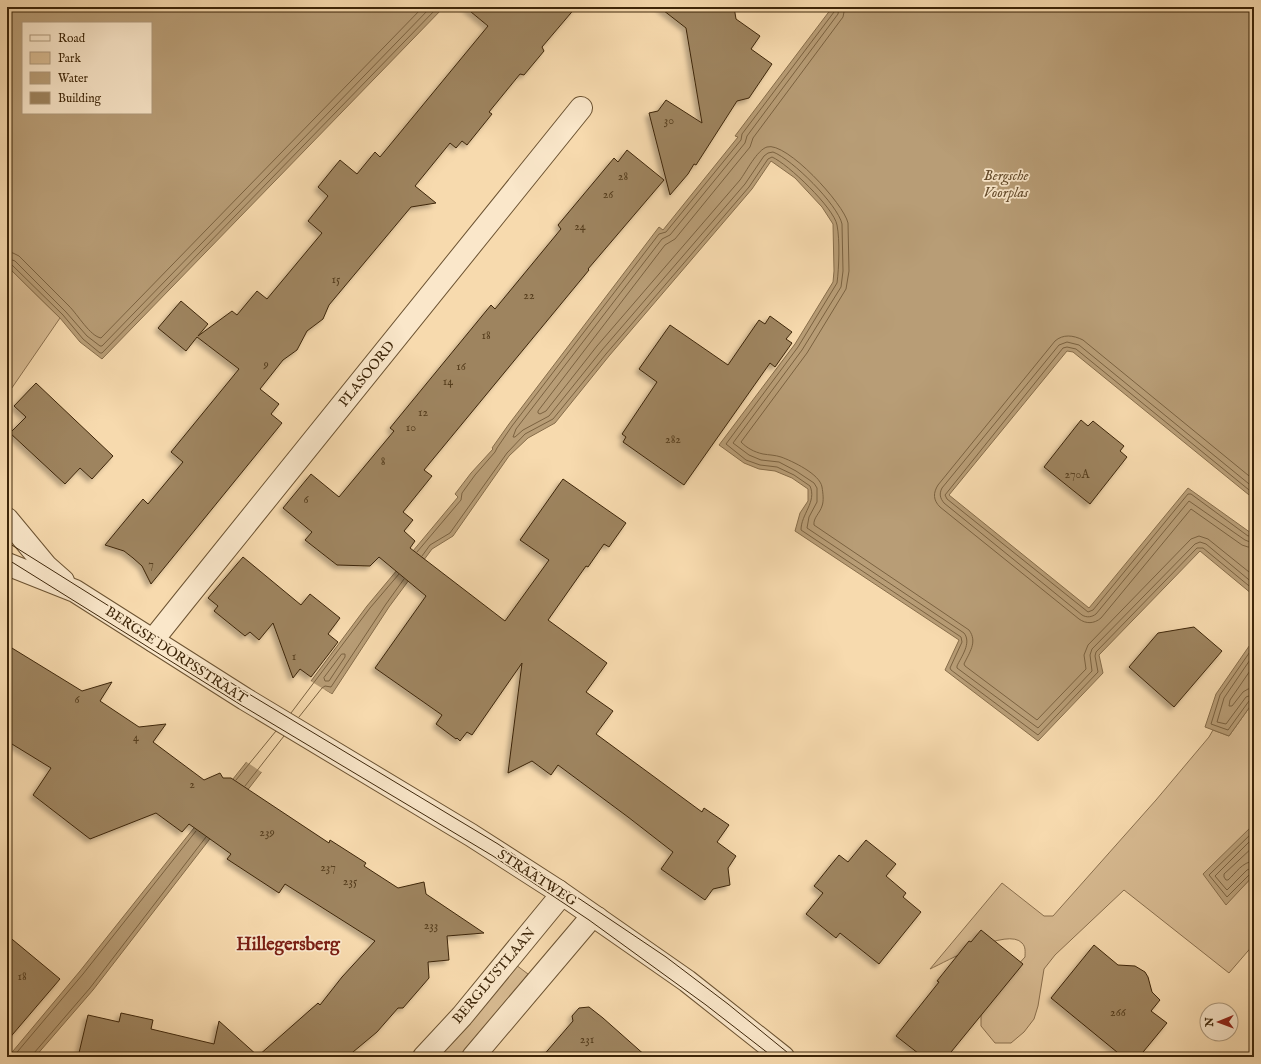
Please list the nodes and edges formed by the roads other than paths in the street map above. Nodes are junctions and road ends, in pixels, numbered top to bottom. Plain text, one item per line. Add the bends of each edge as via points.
1 (581, 108) dead end
2 (7, 519) edge
3 (7, 564) edge
4 (75, 591) junction
5 (154, 641) junction
6 (277, 719) joint
7 (558, 891) junction
8 (597, 918) junction
9 (424, 1057) edge
10 (473, 1057) edge
11 (783, 1057) edge

1 - 5 street, PLASOORD
2 - 4 street, BERGSE DORPSSTRAAT via 46,566
3 - 4 street, BERGSE DORPSSTRAAT
4 - 5 street, BERGSE DORPSSTRAAT
5 - 6 street, BERGSE DORPSSTRAAT
6 - 7 street, STRAATWEG via 471,835
7 - 8 street, STRAATWEG
7 - 9 street, BERGLUSTLAAN via 558,899 548,912 462,1016
8 - 10 street via 589,920
8 - 11 street, STRAATWEG via 687,981

